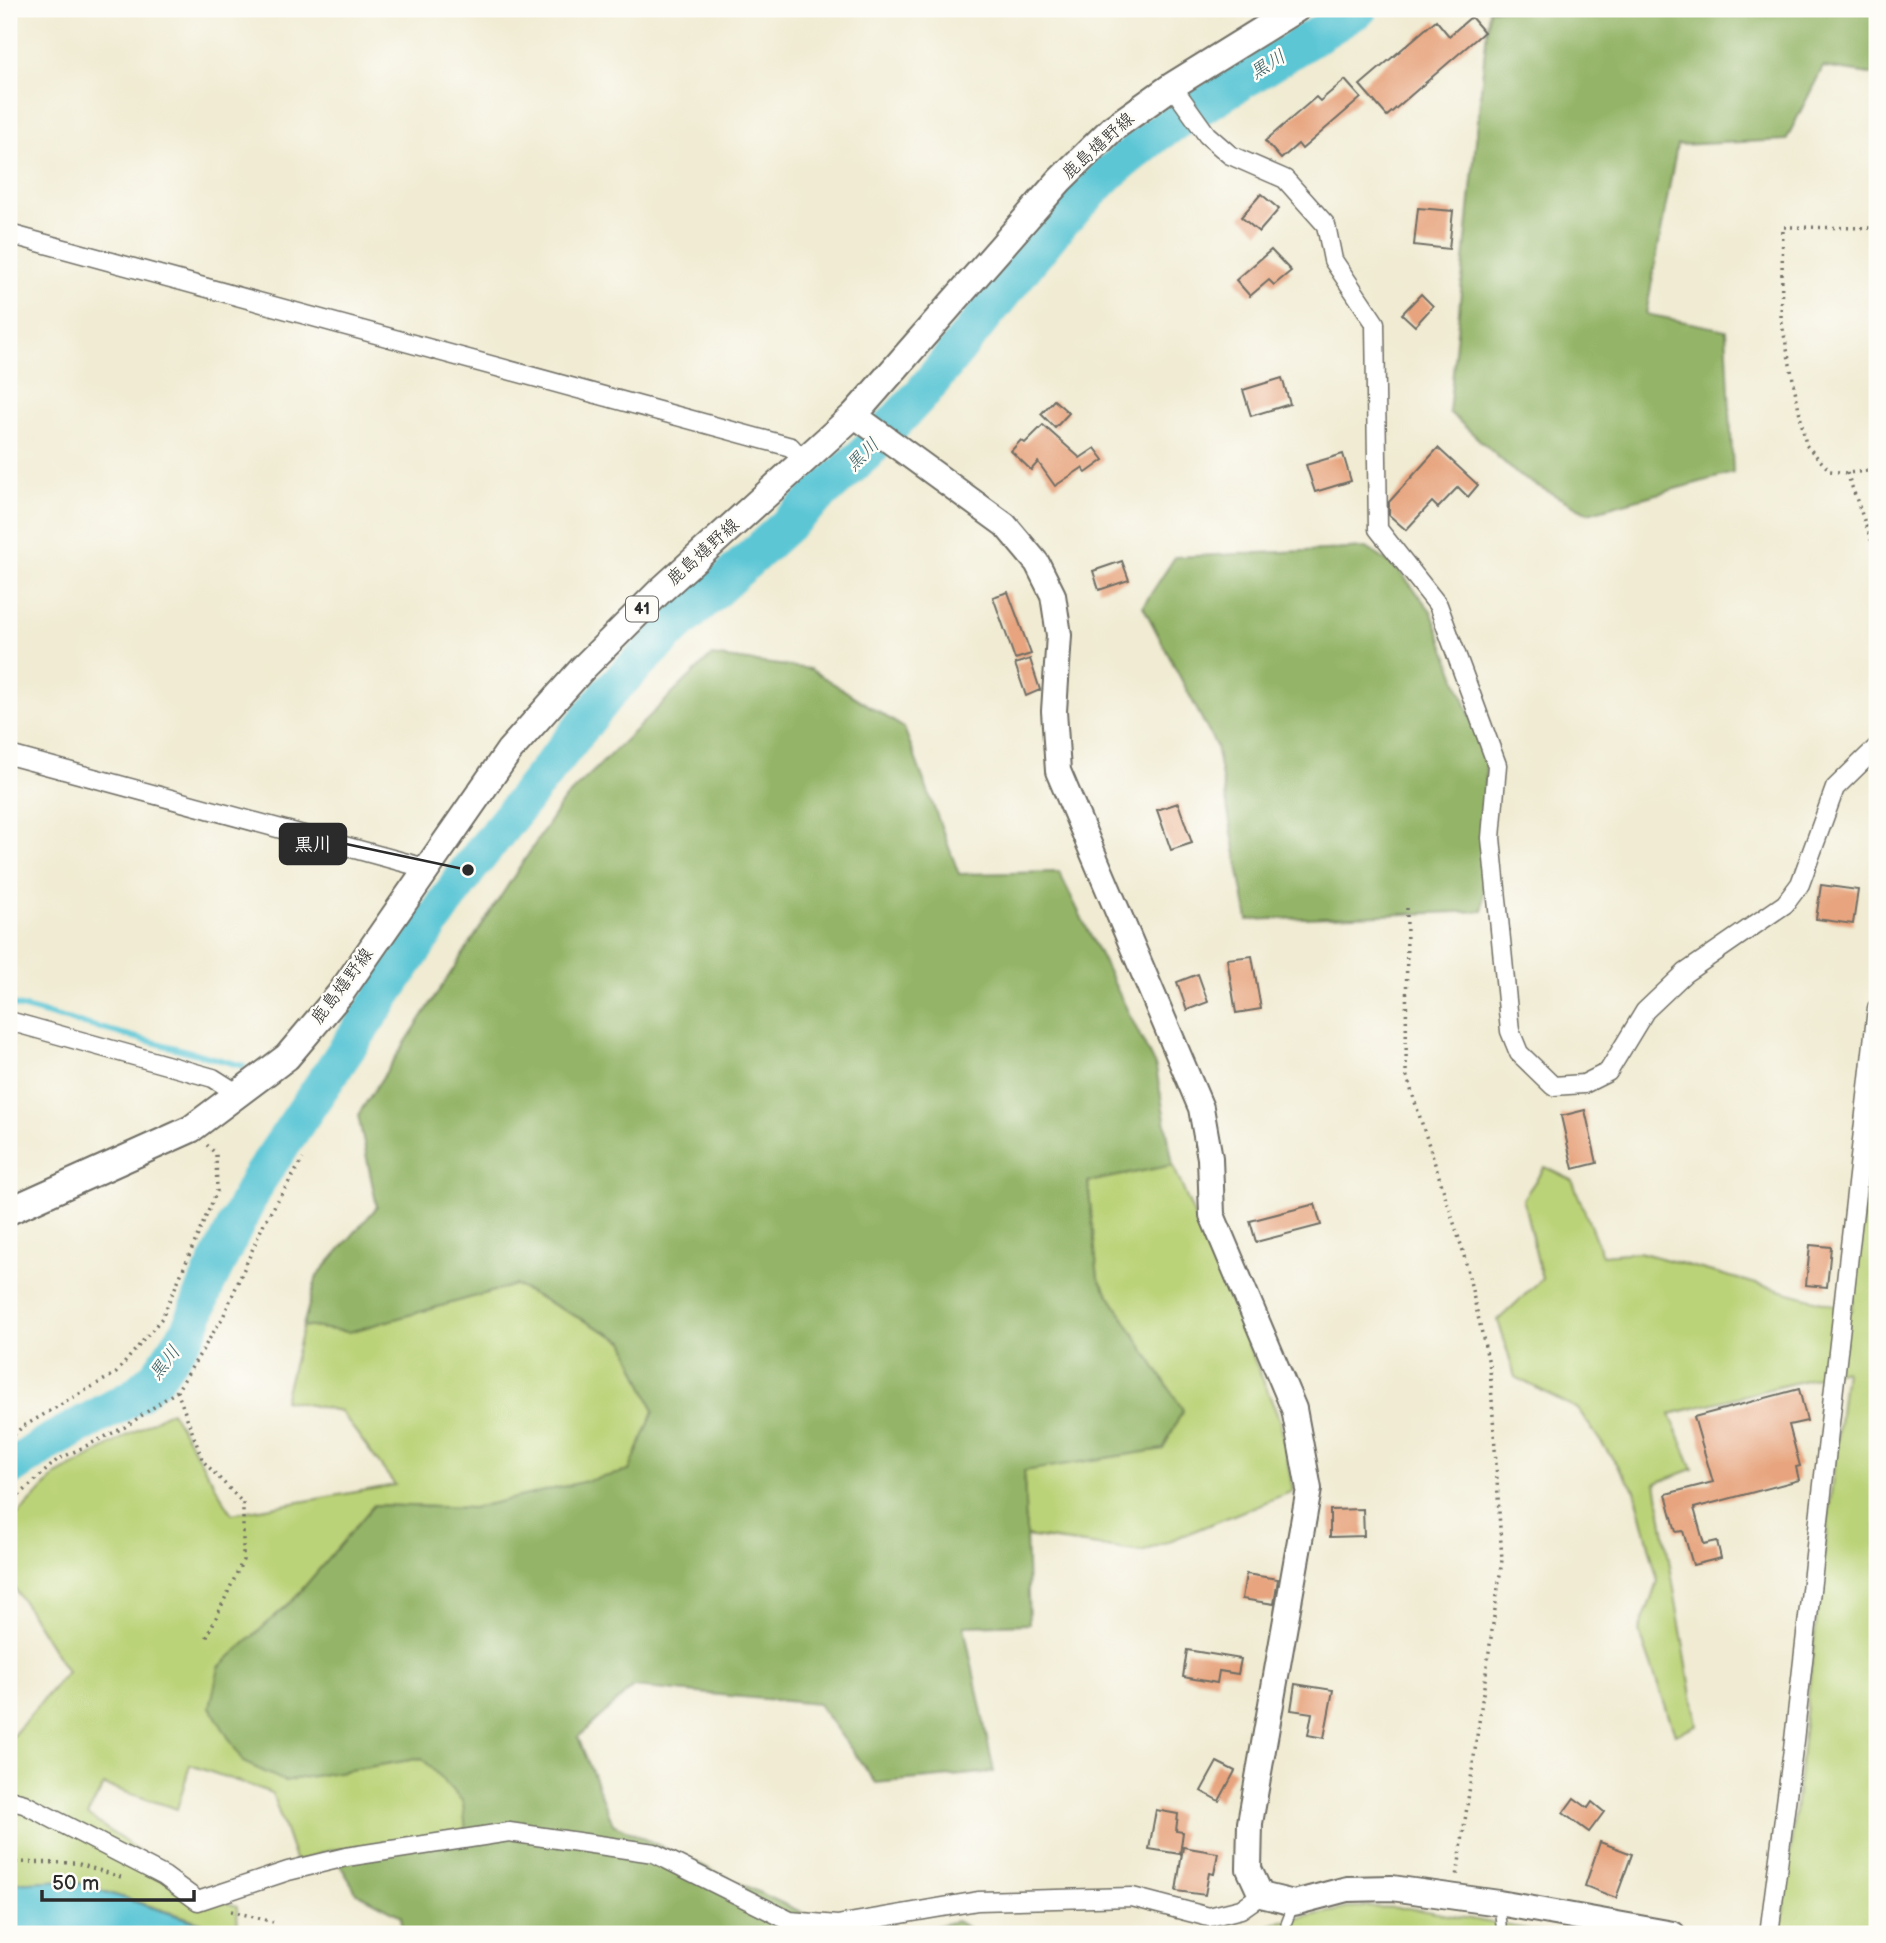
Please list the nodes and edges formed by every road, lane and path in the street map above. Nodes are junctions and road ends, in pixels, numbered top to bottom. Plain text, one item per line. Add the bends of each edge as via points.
1 (1296, 9) edge
2 (1172, 86) junction
3 (1877, 228) edge
4 (9, 234) edge
5 (854, 415) junction
6 (803, 460) junction
7 (1877, 470) edge
8 (1847, 473) junction
9 (1877, 556) edge
10 (1877, 747) edge
11 (9, 755) edge
12 (425, 867) junction
13 (1407, 908) dead end
14 (1877, 1008) edge
15 (9, 1021) edge
16 (240, 1095) junction
17 (191, 1129) junction
18 (303, 1159) dead end
19 (9, 1211) edge
20 (177, 1391) junction
21 (9, 1440) edge
22 (9, 1505) edge
23 (206, 1639) dead end
24 (9, 1800) edge
25 (1261, 1895) junction
26 (1455, 1897) junction
27 (1294, 1903) junction
28 (1499, 1903) junction
29 (1288, 1934) edge
30 (1502, 1934) edge
31 (1673, 1934) edge
32 (1769, 1934) edge

1 - 2 main road, 鹿島嬉野線 / 41
2 - 5 main road, 鹿島嬉野線 / 41 via 1113,128 1060,180
2 - 10 street via 1207,135 1230,155 1285,178 1326,225 1334,260 1375,323 1378,529 1438,605 1497,765 1491,838 1510,1031 1519,1053 1553,1086 1584,1084 1608,1072 1645,1012 1685,973 1785,904 1800,884 1835,789
3 - 8 path via 1783,227 1780,319 1806,445 1830,471
4 - 6 street via 790,447
5 - 6 main road, 鹿島嬉野線 / 41
5 - 25 street via 1005,525 1037,563 1053,595 1059,635 1054,711 1058,771 1201,1108 1210,1158 1212,1214 1294,1409 1309,1489 1250,1823 1249,1869
6 - 12 main road, 鹿島嬉野線 / 41 via 583,667 509,751
7 - 8 path
8 - 9 path
11 - 12 street
12 - 16 main road, 鹿島嬉野線 / 41 via 340,993 287,1057
13 - 26 path via 1406,1074 1463,1251 1490,1368 1502,1560
14 - 32 street
15 - 16 street via 213,1078
16 - 17 main road, 鹿島嬉野線 / 41
17 - 19 main road, 鹿島嬉野線 / 41
17 - 21 path via 216,1154 217,1191 162,1318 116,1373 22,1427
18 - 20 path via 264,1223 223,1317
20 - 22 path via 125,1427 57,1460
20 - 23 path via 203,1461 243,1503 243,1560
24 - 25 street via 164,1876 198,1901 346,1857 509,1832 654,1853 790,1921 837,1925 978,1901 1132,1897 1209,1917 1241,1909
25 - 27 street
26 - 27 street via 1392,1888 1347,1889
26 - 28 street
27 - 29 lane via 1286,1924
28 - 30 lane
28 - 31 street

